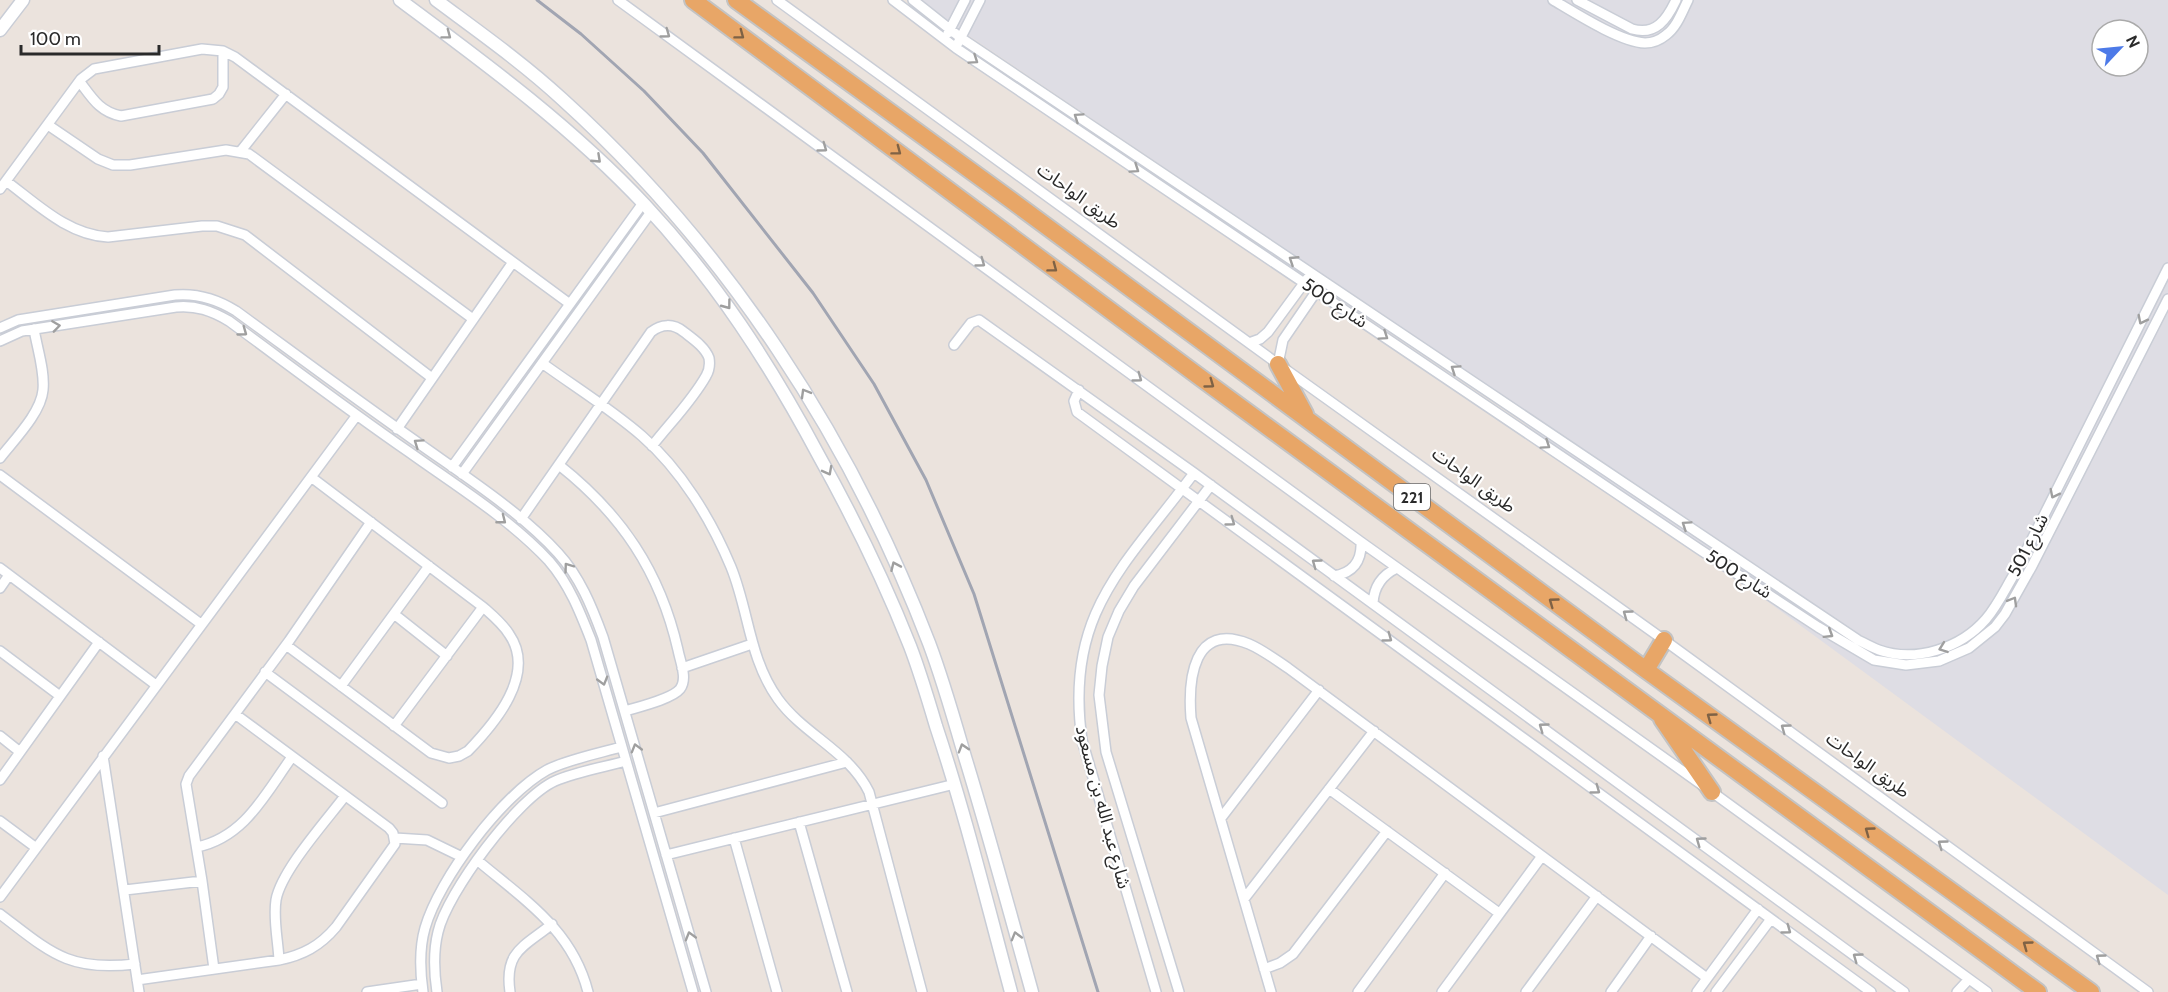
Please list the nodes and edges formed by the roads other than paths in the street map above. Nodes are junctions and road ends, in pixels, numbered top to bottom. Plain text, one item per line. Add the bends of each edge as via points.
1 (23, 0) edge
2 (400, 0) edge
3 (436, 0) edge
4 (618, 0) edge
5 (693, 0) edge
6 (736, 0) edge
7 (777, 0) edge
8 (893, 0) edge
9 (913, 0) edge
10 (965, 0) edge
11 (980, 0) edge
12 (1577, 0) edge
13 (1676, 0) edge
14 (1688, 0) edge
15 (1560, 2) edge
16 (0, 30) edge
17 (950, 30) junction
18 (961, 38) junction
19 (945, 40) junction
20 (956, 48) junction
21 (223, 51) junction
22 (80, 82) junction
23 (286, 94) junction
24 (48, 125) junction
25 (240, 152) junction
26 (3, 185) edge
27 (647, 208) junction
28 (1246, 230) junction
29 (1239, 239) junction
30 (513, 262) junction
31 (2168, 268) edge
32 (1311, 272) junction
33 (1323, 280) junction
34 (1304, 282) junction
35 (1316, 291) junction
36 (2168, 299) edge
37 (128, 303) junction
38 (570, 304) junction
39 (129, 314) junction
40 (473, 319) junction
41 (0, 328) edge
42 (34, 329) junction
43 (0, 340) edge
44 (1249, 343) junction
45 (954, 345) dead end
46 (1429, 351) junction
47 (300, 357) junction
48 (1422, 362) junction
49 (542, 363) junction
50 (1278, 364) junction
51 (292, 368) junction
52 (432, 378) junction
53 (1079, 390) junction
54 (1488, 391) junction
55 (1481, 402) junction
56 (600, 405) junction
57 (357, 416) junction
58 (1308, 420) junction
59 (397, 429) junction
60 (652, 446) junction
61 (0, 458) edge
62 (559, 465) junction
63 (452, 467) junction
64 (1194, 473) junction
65 (462, 474) junction
66 (0, 475) edge
67 (310, 477) junction
68 (1211, 485) junction
69 (1184, 488) junction
70 (1634, 490) junction
71 (488, 493) junction
72 (1200, 500) junction
73 (1627, 500) junction
74 (480, 504) junction
75 (521, 519) junction
76 (371, 522) junction
77 (1361, 542) junction
78 (429, 566) junction
79 (0, 568) edge
80 (1397, 568) junction
81 (9, 575) junction
82 (1334, 576) junction
83 (0, 588) edge
84 (1788, 592) junction
85 (1781, 601) junction
86 (1373, 603) junction
87 (483, 607) junction
88 (394, 614) junction
89 (201, 624) junction
90 (1664, 640) junction
91 (99, 642) junction
92 (752, 644) junction
93 (286, 645) junction
94 (1878, 650) junction
95 (0, 651) edge
96 (447, 656) junction
97 (1875, 660) junction
98 (682, 668) junction
99 (1646, 670) junction
100 (265, 672) junction
101 (156, 684) junction
102 (341, 686) junction
103 (1319, 690) junction
104 (60, 696) junction
105 (951, 709) junction
106 (1655, 709) junction
107 (625, 711) junction
108 (234, 714) junction
109 (933, 715) junction
110 (394, 726) junction
111 (1374, 731) junction
112 (0, 736) edge
113 (621, 747) junction
114 (20, 752) junction
115 (103, 756) junction
116 (292, 757) junction
117 (626, 761) junction
118 (847, 762) junction
119 (0, 780) edge
120 (955, 784) junction
121 (1329, 789) junction
122 (1712, 792) junction
123 (345, 796) junction
124 (442, 803) dead end
125 (873, 804) junction
126 (654, 813) junction
127 (1221, 818) junction
128 (0, 821) edge
129 (799, 822) junction
130 (1387, 831) junction
131 (395, 838) junction
132 (734, 838) junction
133 (35, 847) junction
134 (197, 847) junction
135 (666, 855) junction
136 (1542, 855) junction
137 (462, 857) junction
138 (1724, 859) junction
139 (477, 860) junction
140 (1445, 873) junction
141 (1711, 875) junction
142 (202, 881) junction
143 (125, 890) junction
144 (1597, 896) junction
145 (0, 897) edge
146 (1244, 899) junction
147 (1758, 909) junction
148 (0, 914) edge
149 (1499, 914) junction
150 (1771, 919) junction
151 (552, 924) junction
152 (1651, 936) junction
153 (279, 960) junction
154 (135, 964) junction
155 (214, 969) junction
156 (1264, 969) junction
157 (1707, 978) junction
158 (1969, 979) junction
159 (137, 980) junction
160 (422, 988) edge
161 (139, 992) edge
162 (367, 992) edge
163 (437, 992) edge
164 (510, 992) edge
165 (588, 992) edge
166 (693, 992) edge
167 (706, 992) edge
168 (777, 992) edge
169 (847, 992) edge
170 (922, 992) edge
171 (1011, 992) edge
172 (1032, 992) edge
173 (1156, 992) edge
174 (1179, 992) edge
175 (1271, 992) edge
176 (1358, 992) edge
177 (1442, 992) edge
178 (1527, 992) edge
179 (1611, 992) edge
180 (1697, 992) edge
181 (1716, 992) edge
182 (1871, 992) edge
183 (1904, 992) edge
184 (1957, 992) edge
185 (1987, 992) edge
186 (2038, 992) edge
187 (2091, 992) edge
188 (2148, 992) edge

1 - 16 street
2 -> 27 street via 555,121
105 -> 3 street via 929,644 844,458 753,311 682,221 607,142 504,50
4 -> 77 street
5 -> 106 highway, 221
6 - 58 highway, 221
7 - 44 street, طريق الواحات / 221
8 - 19 street, شارع 500
9 - 17 street, شارع 500
10 - 17 street
11 - 18 street
12 - 13 street via 1642,32 1659,25
14 - 15 street via 1668,34 1646,43 1620,36
17 - 18 street, شارع 500
17 - 19 street
18 - 20 street
28 -> 18 street, شارع 500
19 - 20 street, شارع 500
20 -> 29 street, شارع 500
21 - 22 street via 202,49 102,66 87,73
21 - 22 street via 224,87 205,101 121,116 96,104
21 - 23 street
22 - 24 street
23 - 25 street
23 - 30 street
24 - 25 street via 113,165 226,150
24 - 26 street
25 - 40 street via 258,159
26 - 52 street via 54,218 96,236 202,226 238,232
27 - 38 street
27 - 49 street
27 -> 109 street via 705,274 782,388 872,557 911,648
28 - 29 street
32 -> 28 street, شارع 500
29 - 34 street, شارع 500
30 - 38 street
30 - 40 street
31 -> 94 street, شارع 501 via 1995,608 1975,630 1944,648 1908,654
32 - 33 street, شارع 500
32 - 34 street
33 - 35 street
33 - 46 street, شارع 500
34 - 35 street, شارع 500
34 - 44 street via 1268,332
35 -> 48 street, شارع 500
35 - 50 street via 1283,340
97 -> 36 street, شارع 501 via 1906,665 1939,662 1970,648 1995,627 2032,566
37 - 39 street
37 - 41 street via 18,320
37 - 47 street via 182,294 214,299
38 - 63 street
42 -> 39 street
39 -> 51 street via 176,307 201,308 229,321
40 - 52 street
42 - 43 street
42 - 61 street via 42,397 37,410
44 - 50 street, طريق الواحات / 221
45 - 53 street via 971,322 979,320
46 - 48 street
54 -> 46 street, شارع 500
47 - 51 street
47 - 59 street
48 - 55 street, شارع 500
49 - 56 street
49 - 65 street
50 - 58 highway
90 -> 50 street, طريق الواحات / 221
51 - 57 street
52 - 59 street
53 - 64 street
53 - 69 street via 1074,400 1077,411
54 - 55 street
54 - 70 street, شارع 500
55 -> 73 street, شارع 500
56 - 60 street
56 - 60 street via 651,332 669,325 682,330 705,351 709,369
56 - 62 street
57 - 67 street
57 - 74 street
99 -> 58 highway, 221
63 -> 59 street
60 - 92 street via 688,489 715,532 744,606
62 - 75 street
62 - 98 street via 599,499 632,540 664,601
63 - 65 street
64 - 68 street
64 - 69 street, شارع عبد الله بن مسعود
65 - 71 street
66 - 89 street
67 - 76 street
67 - 89 street
68 - 72 street, شارع عبد الله بن مسعود
82 -> 68 street
69 - 72 street
69 - 173 street, شارع عبد الله بن مسعود via 1101,599 1087,632 1078,686 1084,747
70 - 73 street
84 -> 70 street, شارع 500
71 - 74 street
71 - 75 street
72 -> 141 street
72 - 174 street, شارع عبد الله بن مسعود via 1119,610 1101,666 1099,694 1106,752
73 - 85 street, شارع 500
74 -> 113 street via 530,542 567,585 591,640
107 -> 75 street via 591,604 559,554
76 - 78 street
76 - 93 street
77 - 80 street
77 - 82 street via 1356,565
78 - 87 street
78 - 88 street
79 - 81 street
80 - 86 street via 1382,579
80 - 122 street
81 - 83 street
81 - 91 street
82 - 86 street
84 - 85 street
84 - 94 street, شارع 501
85 -> 97 street, شارع 501
138 -> 86 street
87 - 96 street
87 - 110 street via 511,635 517,650 517,681 507,702 474,744 459,756 449,758 431,753
88 - 96 street
88 - 102 street
89 - 101 street
90 - 99 highway
188 -> 90 street, طريق الواحات / 221
91 - 101 street
91 - 104 street
92 - 98 street
92 - 118 street via 762,673 778,699
93 - 100 street
93 - 102 street
94 - 97 street
95 - 104 street
96 - 110 street
98 - 107 street via 684,680 674,695
187 -> 99 highway, 221
100 - 108 street
100 - 124 street
101 - 115 street
102 - 110 street
103 - 111 street
103 - 127 street
103 - 127 street via 1250,644 1233,639 1208,645 1199,655 1190,680 1191,718
104 - 114 street
105 - 109 street
172 -> 105 street
106 - 122 highway
106 - 186 highway, 221
126 -> 107 street
108 - 116 street
108 - 134 street via 186,784
109 - 120 street
111 - 121 street
111 - 136 street
112 - 114 street
113 - 117 street
113 - 137 street via 549,769 531,780 499,808
114 - 119 street
115 - 133 street
115 - 143 street
116 - 123 street
116 - 134 street via 241,825 221,840
117 - 139 street via 554,781 522,805
117 - 166 street
118 - 125 street via 864,781
118 - 126 street
120 - 125 street
120 - 171 street
121 - 130 street
121 - 146 street
122 - 158 street
123 - 131 street via 389,828
123 - 153 street via 279,889
125 - 129 street
125 - 170 street
126 - 135 street
127 - 146 street
128 - 133 street
129 - 132 street
129 - 169 street
130 - 140 street
130 - 156 street via 1293,954
131 - 137 street via 427,840
131 - 153 street via 393,849 328,936 303,954
132 - 135 street
132 - 168 street
133 - 145 street
134 - 142 street
167 -> 135 street
136 - 144 street
136 - 149 street
137 - 160 street via 424,929
138 - 141 street
183 -> 138 street
139 - 151 street
139 - 163 street via 438,931 434,956
140 - 149 street
140 - 176 street
141 - 147 street
142 - 143 street
142 - 155 street
143 - 154 street
144 - 152 street
144 - 178 street
146 - 156 street
147 - 150 street
147 - 157 street
148 - 154 street via 57,956 111,967
149 - 177 street
150 - 181 street
150 -> 182 street
151 - 164 street via 512,959 508,970
151 - 165 street via 579,966
152 - 157 street
152 - 179 street
153 - 155 street
154 - 159 street
155 - 159 street
156 - 175 street
157 - 180 street
158 - 184 street
158 - 185 street
159 - 161 street
160 - 162 street

